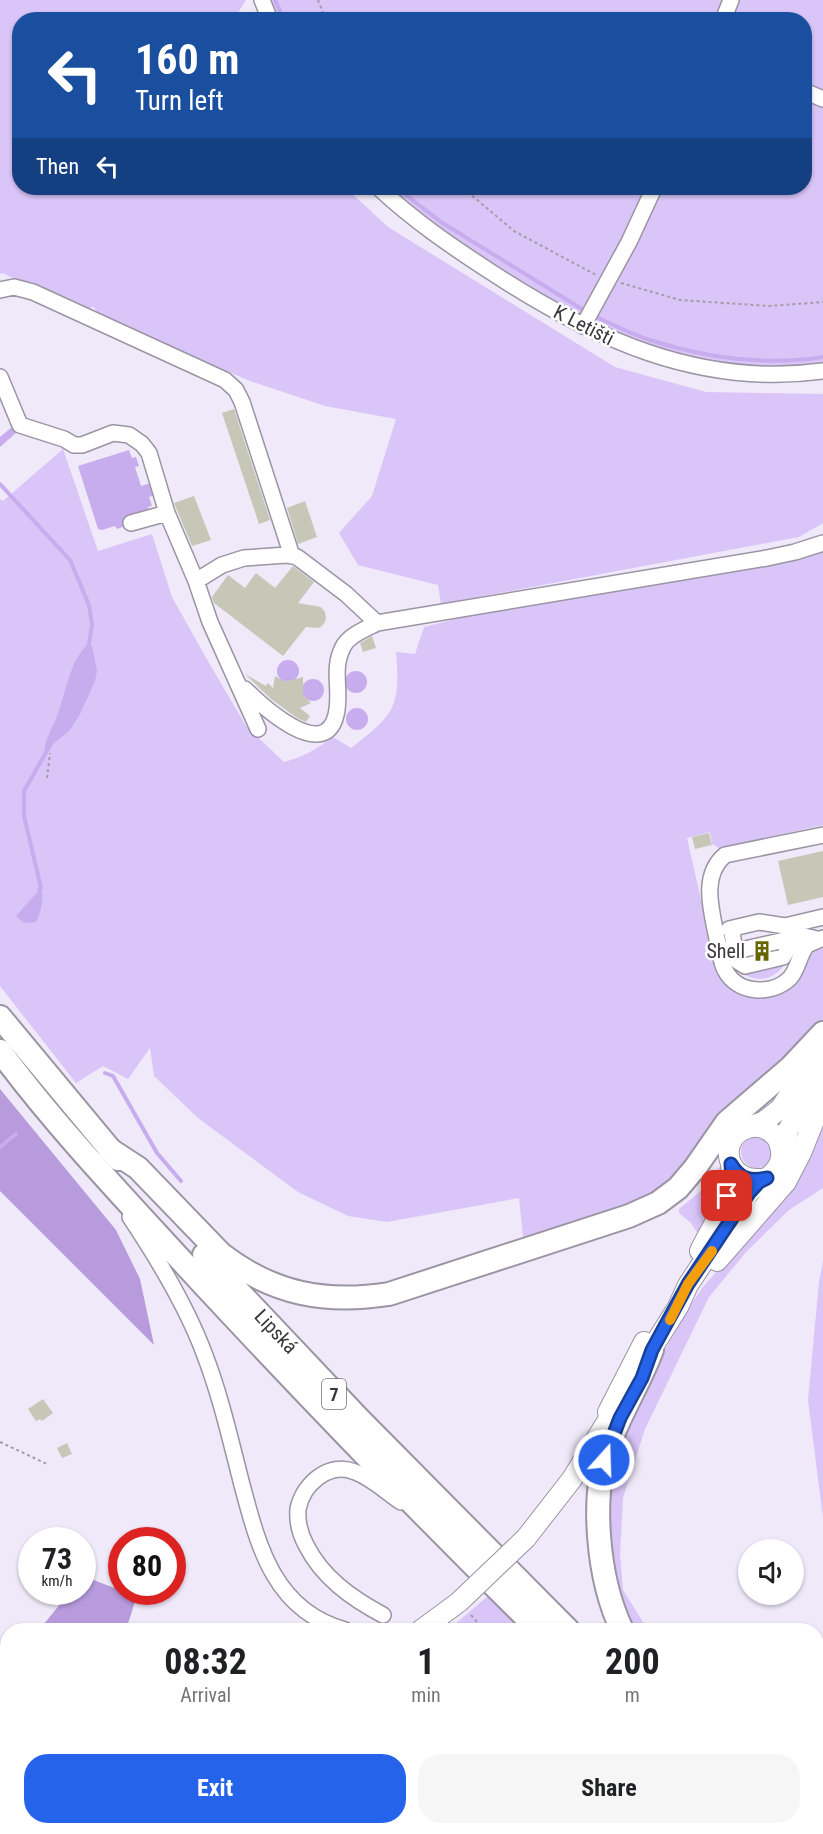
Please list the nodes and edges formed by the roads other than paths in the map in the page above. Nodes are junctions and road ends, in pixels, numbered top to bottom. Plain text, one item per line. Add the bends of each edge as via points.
1 (386, 195) edge
2 (651, 195) edge
3 (0, 290) edge
4 (583, 326) junction
5 (823, 371) edge
6 (0, 377) edge
7 (167, 513) junction
8 (131, 523) dead end
9 (823, 543) edge
10 (292, 556) junction
11 (196, 581) junction
12 (377, 624) junction
13 (238, 682) junction
14 (258, 729) dead end
15 (823, 835) edge
16 (823, 917) edge
17 (737, 927) junction
18 (820, 938) edge
19 (717, 939) junction
20 (0, 1017) edge
21 (823, 1033) edge
22 (823, 1044) edge
23 (0, 1051) edge
24 (823, 1071) edge
25 (823, 1098) edge
26 (739, 1133) junction
27 (102, 1156) junction
28 (782, 1157) junction
29 (731, 1164) junction
30 (767, 1178) junction
31 (555, 1240) junction
32 (678, 1306) junction
33 (652, 1350) junction
34 (597, 1437) junction
35 (433, 1525) junction
36 (499, 1592) junction
37 (383, 1615) dead end
38 (326, 1623) edge
39 (440, 1623) edge
40 (523, 1623) edge
41 (531, 1623) edge
42 (561, 1623) edge
43 (619, 1623) edge

1 - 4 street, K Letišti via 451,246
2 - 4 street
3 - 10 street via 14,287 33,292 225,380 242,402
4 - 5 street, K Letišti via 655,357 717,370 771,374
6 - 7 street via 20,425 74,445 82,446 113,432 129,435 142,444
7 - 8 street
7 - 11 street
9 - 12 street via 767,558
10 - 11 street via 244,558 222,565
10 - 12 street via 346,594
11 - 13 street
12 - 13 street via 344,644 336,675 336,717 327,730 304,733 262,707
13 - 14 street
15 - 19 street via 731,853 720,859 709,896
16 - 17 street via 785,926 759,922
17 - 18 street via 732,933 737,961 748,966 783,957 798,937
17 - 19 street via 720,932
18 - 19 street via 803,949 791,976 779,986 759,990 746,988 729,976
20 - 27 highway, Lipská / 7
21 - 31 highway via 791,1067 727,1122 695,1168 668,1196 644,1211
22 - 26 main road via 780,1109
23 - 27 highway, Lipská / 7
24 - 28 main road via 788,1130
25 - 32 main road via 786,1182
26 - 28 main road via 760,1127 775,1136
26 - 29 main road via 728,1152
26 - 31 highway via 702,1182 668,1210 599,1235
27 - 31 highway via 138,1168 235,1265 272,1284 316,1297 351,1299 389,1294
27 - 35 highway, Lipská / 7 via 260,1346
27 - 38 street via 197,1336 218,1393 255,1531 271,1571 285,1592
27 - 42 highway, Lipská / 7
28 - 30 main road
29 - 30 main road via 740,1176 750,1180
29 - 34 main road via 727,1196 688,1272 637,1354
30 - 32 main road via 749,1193 688,1284
32 - 33 main road
33 - 34 main road
33 - 43 highway via 609,1443 602,1474 601,1561
34 - 39 main road, bridge via 572,1479 525,1538 463,1607
35 - 36 highway, Lipská / 7
35 - 37 street via 356,1472 329,1471 305,1491 298,1523 311,1554 341,1588
36 - 40 highway
36 - 41 highway, Lipská / 7

